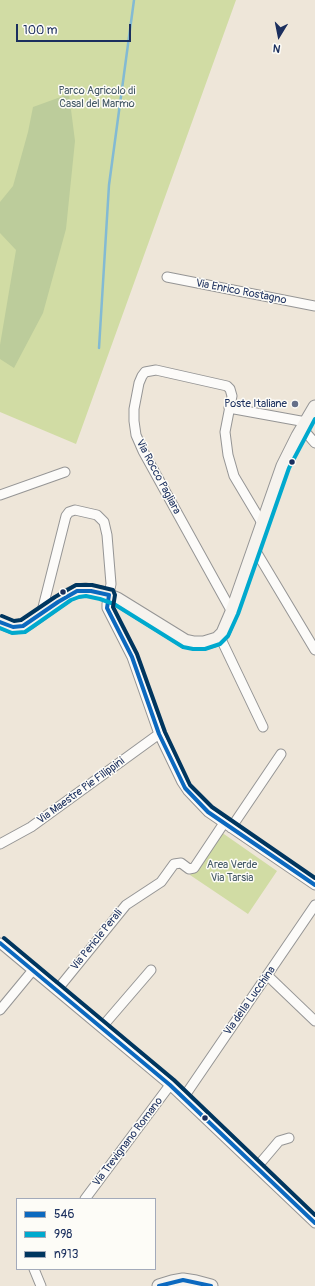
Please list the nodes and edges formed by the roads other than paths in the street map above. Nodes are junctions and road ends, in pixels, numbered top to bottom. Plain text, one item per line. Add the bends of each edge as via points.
1 (167, 278) dead end
2 (315, 306) edge
3 (315, 407) edge
4 (229, 408) junction
5 (304, 425) junction
6 (315, 443) edge
7 (65, 472) dead end
8 (0, 495) edge
9 (262, 523) junction
10 (254, 548) junction
11 (109, 595) junction
12 (232, 612) junction
13 (41, 615) junction
14 (0, 622) edge
15 (220, 637) junction
16 (315, 650) edge
17 (263, 727) dead end
18 (159, 734) junction
19 (281, 754) dead end
20 (227, 826) junction
21 (0, 844) edge
22 (315, 885) edge
23 (315, 905) edge
24 (0, 943) edge
25 (33, 970) junction
26 (151, 970) dead end
27 (268, 976) junction
28 (56, 990) junction
29 (0, 1010) edge
30 (315, 1021) edge
31 (102, 1027) junction
32 (170, 1085) junction
33 (184, 1097) junction
34 (289, 1138) dead end
35 (257, 1167) junction
36 (86, 1198) edge
37 (315, 1223) edge
38 (34, 1270) edge
39 (41, 1286) edge
40 (159, 1286) edge
41 (211, 1286) edge

1 - 2 street, Via Enrico Rostagno
3 - 5 main road
4 - 5 street
4 - 9 street, Via Rocco Pagliara via 225,432 230,463
4 - 12 street, Via Rocco Pagliara via 232,393 229,387 152,370 145,372 140,379 134,415 136,435 143,451
5 - 6 street
5 - 9 main road via 283,466
7 - 8 street
9 - 10 main road
10 - 12 main road
10 - 16 street
11 - 13 main road via 91,590 77,591
11 - 13 street via 111,580 104,522 94,514 72,510 64,520
11 - 15 main road via 185,641 204,643
11 - 18 street via 107,608 132,657
12 - 15 main road
13 - 14 main road via 19,627
15 - 17 street
18 - 20 street via 185,788
18 - 21 street, Via Maestre Pie Filippini via 31,827
19 - 20 street
20 - 22 street
20 - 28 street, Via Pericle Perali via 194,868 174,864 161,882 126,905
23 - 27 street, Via della Lucchina
24 - 25 street
25 - 28 street
25 - 29 street
26 - 31 street
27 - 30 street
27 - 33 street, Via della Lucchina
28 - 31 street
31 - 32 street
32 - 33 street
32 - 36 street, Via Trevignano Romano
33 - 35 street
34 - 35 street via 280,1141
35 - 37 street
38 - 39 street
40 - 41 main road via 183,1280

